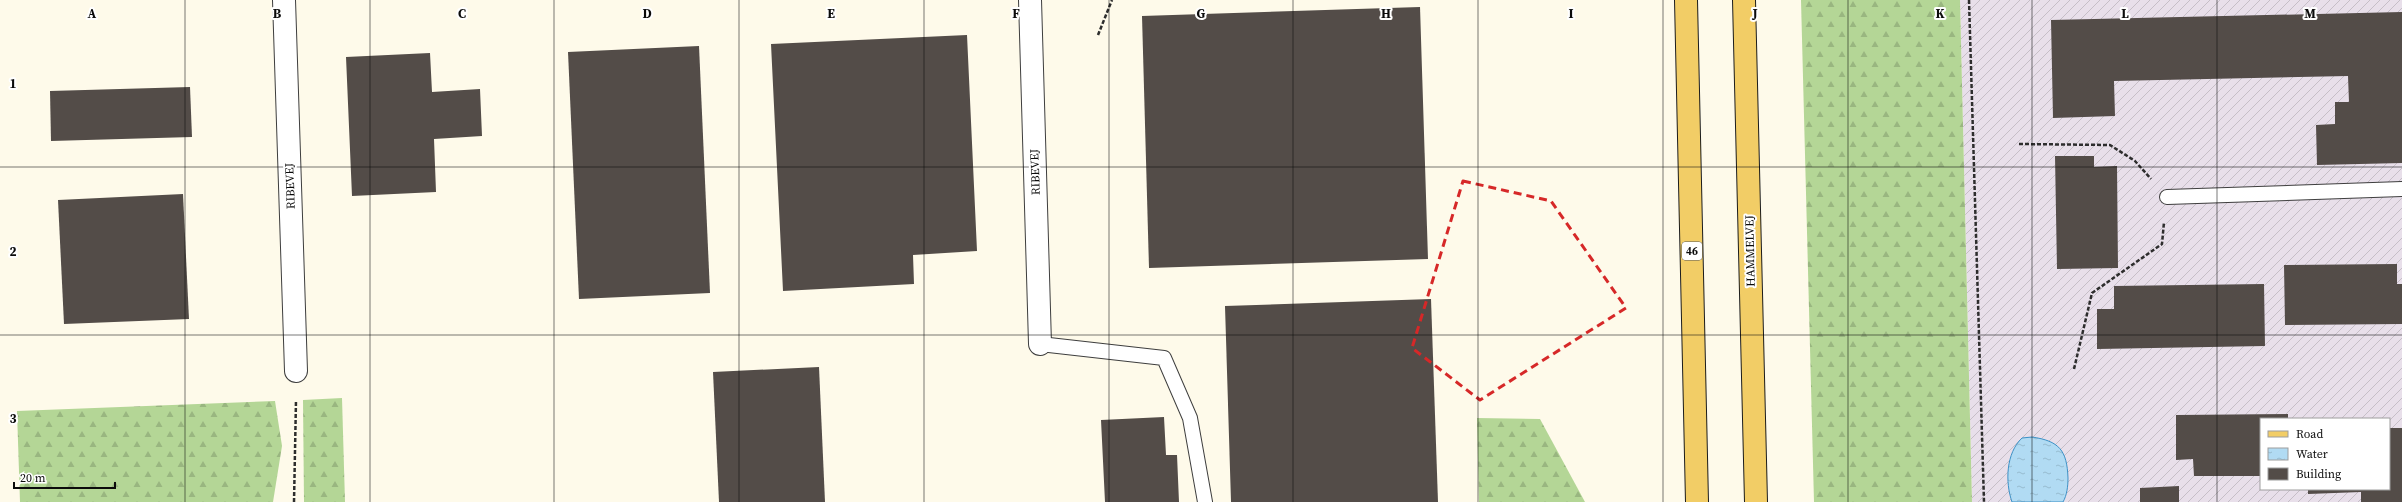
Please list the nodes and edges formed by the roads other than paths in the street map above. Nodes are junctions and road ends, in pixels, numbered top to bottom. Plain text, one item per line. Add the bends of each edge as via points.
1 (284, 0) edge
2 (1030, 0) edge
3 (1686, 0) edge
4 (1744, 0) edge
5 (2402, 189) edge
6 (2167, 197) road end
7 (1040, 344) joint
8 (296, 371) road end
9 (1205, 502) edge
10 (1697, 502) edge
11 (1756, 502) edge

1 - 8 street, RIBEVEJ
2 - 7 street, RIBEVEJ
3 - 10 main road, 46
4 - 11 main road, HAMMELVEJ
5 - 6 lane
7 - 9 lane via 1164,358 1190,418

